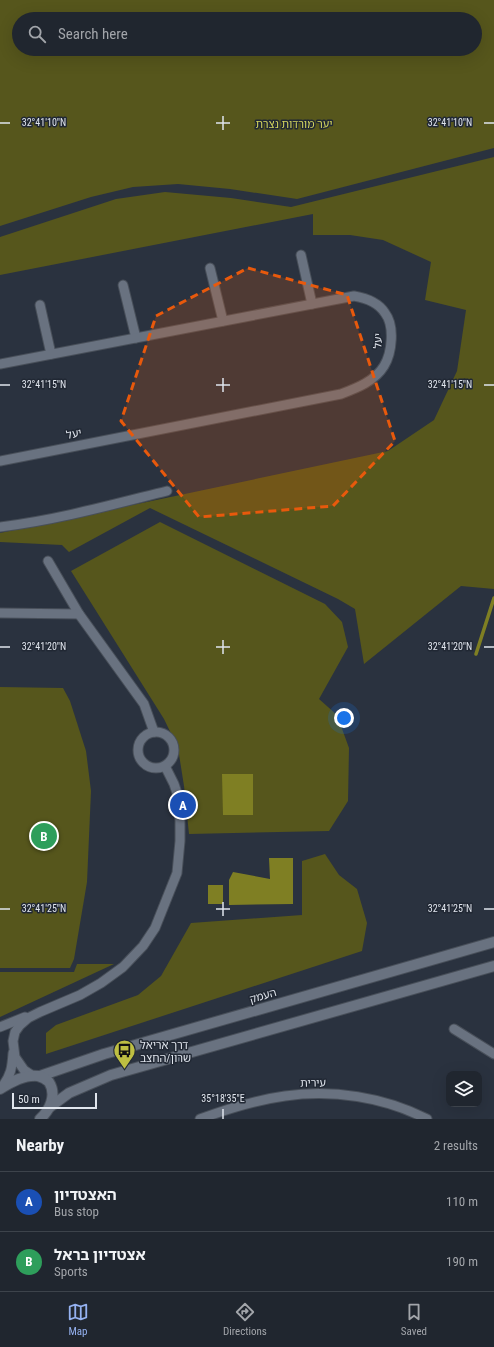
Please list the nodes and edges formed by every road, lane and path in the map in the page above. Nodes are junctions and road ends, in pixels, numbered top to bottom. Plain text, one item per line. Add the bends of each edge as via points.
1 (301, 255) dead end
2 (210, 268) dead end
3 (123, 285) dead end
4 (40, 304) dead end
5 (312, 304) junction
6 (223, 321) junction
7 (136, 338) junction
8 (50, 354) junction
9 (0, 364) edge
10 (0, 461) edge
11 (167, 491) dead end
12 (0, 527) edge
13 (48, 561) dead end
14 (0, 613) edge
15 (79, 614) junction
16 (154, 732) junction
17 (165, 766) junction
18 (494, 942) edge
19 (494, 966) edge
20 (40, 1012) junction
21 (0, 1027) edge
22 (454, 1029) dead end
23 (13, 1049) junction
24 (494, 1054) edge
25 (37, 1076) junction
26 (1, 1089) edge
27 (50, 1107) junction
28 (40, 1119) edge
29 (200, 1119) edge
30 (427, 1119) edge

1 - 5 street
2 - 6 street
3 - 7 street
4 - 8 street
5 - 6 street, יעל
5 - 10 street, יעל via 354,296 378,305 386,314 390,326 390,353 384,367 360,387 341,394
6 - 7 street, יעל
7 - 8 street, יעל
8 - 9 street, יעל
11 - 12 street via 59,518
13 - 15 street
14 - 15 street
15 - 16 street via 144,704
16 - 17 street via 165,734 173,742 173,758
16 - 17 street via 140,741 137,753 148,767
17 - 20 street via 177,793 180,841 177,873 155,928 143,946 123,967 80,995
18 - 25 main road, העמק via 104,1054
19 - 27 main road via 111,1076 68,1093
20 - 21 street
20 - 23 street via 20,1025 15,1032
22 - 24 street
23 - 25 street via 24,1070
23 - 26 street via 11,1072
25 - 26 main road, העמק via 12,1082
25 - 27 main road via 47,1079 51,1086 53,1098
27 - 28 main road
29 - 30 street, עירית via 285,1096 318,1094 350,1096 388,1103

